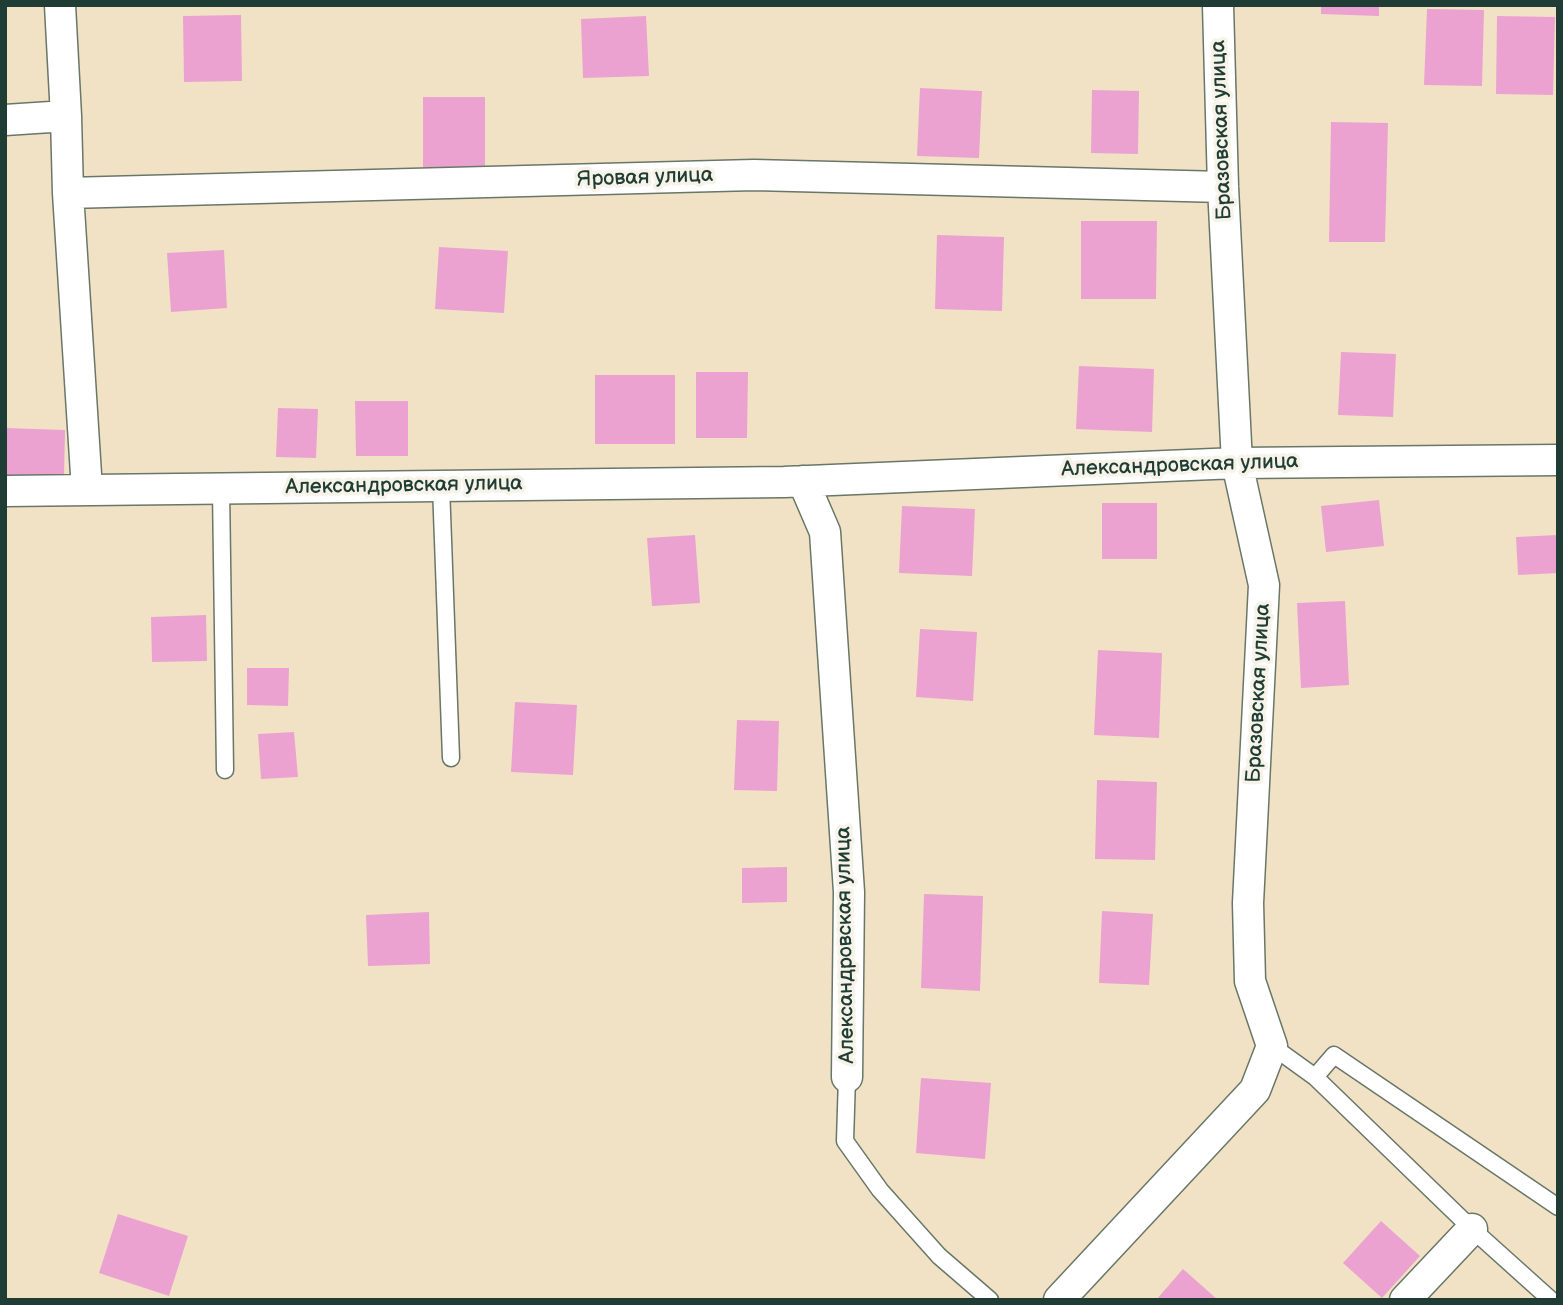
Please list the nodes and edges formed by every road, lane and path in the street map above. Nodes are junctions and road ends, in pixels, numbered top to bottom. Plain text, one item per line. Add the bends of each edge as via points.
1 (60, 5) edge
2 (1219, 5) edge
3 (66, 116) junction
4 (5, 120) edge
5 (1223, 187) junction
6 (68, 193) junction
7 (1558, 460) edge
8 (1237, 463) junction
9 (803, 481) junction
10 (441, 486) junction
11 (221, 488) junction
12 (88, 490) junction
13 (5, 491) edge
14 (451, 758) dead end
15 (225, 770) dead end
16 (1272, 1046) junction
17 (847, 1077) joint
18 (1315, 1077) junction
19 (1558, 1207) edge
20 (1472, 1229) junction
21 (990, 1300) edge
22 (1059, 1300) edge
23 (1405, 1300) edge
24 (1551, 1300) edge

1 - 3 street
2 - 5 street, Бразовская улица
3 - 4 street
3 - 6 street
5 - 6 street, Яровая улица via 754,175
5 - 8 street, Бразовская улица
6 - 12 street
7 - 8 street, Александровская улица
8 - 9 street, Александровская улица
8 - 16 street, Бразовская улица via 1264,585 1248,903 1250,981
9 - 10 street, Александровская улица
9 - 17 street, Александровская улица via 825,532 849,892
10 - 11 street, Александровская улица
10 - 14 lane
11 - 12 street, Александровская улица
11 - 15 lane
12 - 13 street, Александровская улица
16 - 18 lane
16 - 22 street via 1255,1090
17 - 21 lane via 845,1141 880,1190 939,1256
18 - 19 lane via 1334,1055
18 - 20 lane
20 - 23 street
20 - 24 lane

